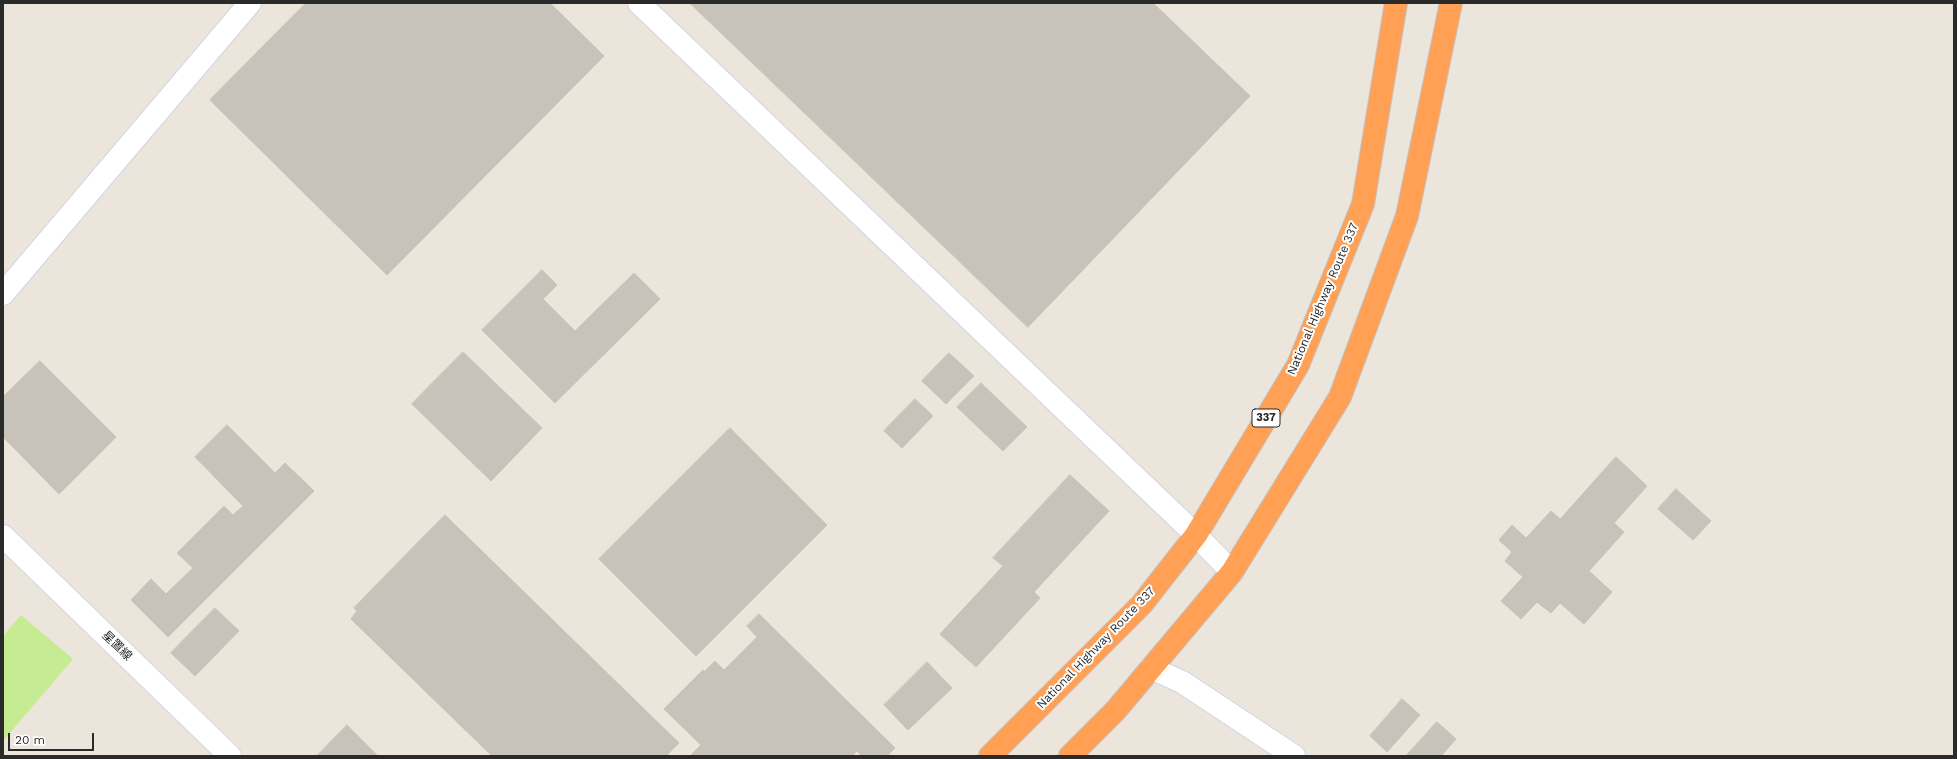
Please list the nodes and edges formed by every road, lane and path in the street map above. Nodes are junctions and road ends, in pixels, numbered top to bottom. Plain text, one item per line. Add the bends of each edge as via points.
1 (250, 3) edge
2 (639, 3) edge
3 (1396, 3) edge
4 (1451, 3) edge
5 (3, 294) edge
6 (1196, 535) junction
7 (3, 536) edge
8 (1232, 572) junction
9 (1151, 668) junction
10 (230, 756) edge
11 (990, 756) edge
12 (1070, 756) edge
13 (1294, 756) edge

1 - 5 street
2 - 6 street
3 - 6 highway, National Highway Route 337 / 337 via 1363,204 1298,365
4 - 8 highway via 1407,216 1340,397
6 - 8 street
6 - 11 highway, National Highway Route 337 / 337 via 1142,604
7 - 10 street, 星置線
8 - 9 highway
9 - 12 highway via 1116,710
9 - 13 street via 1182,682

